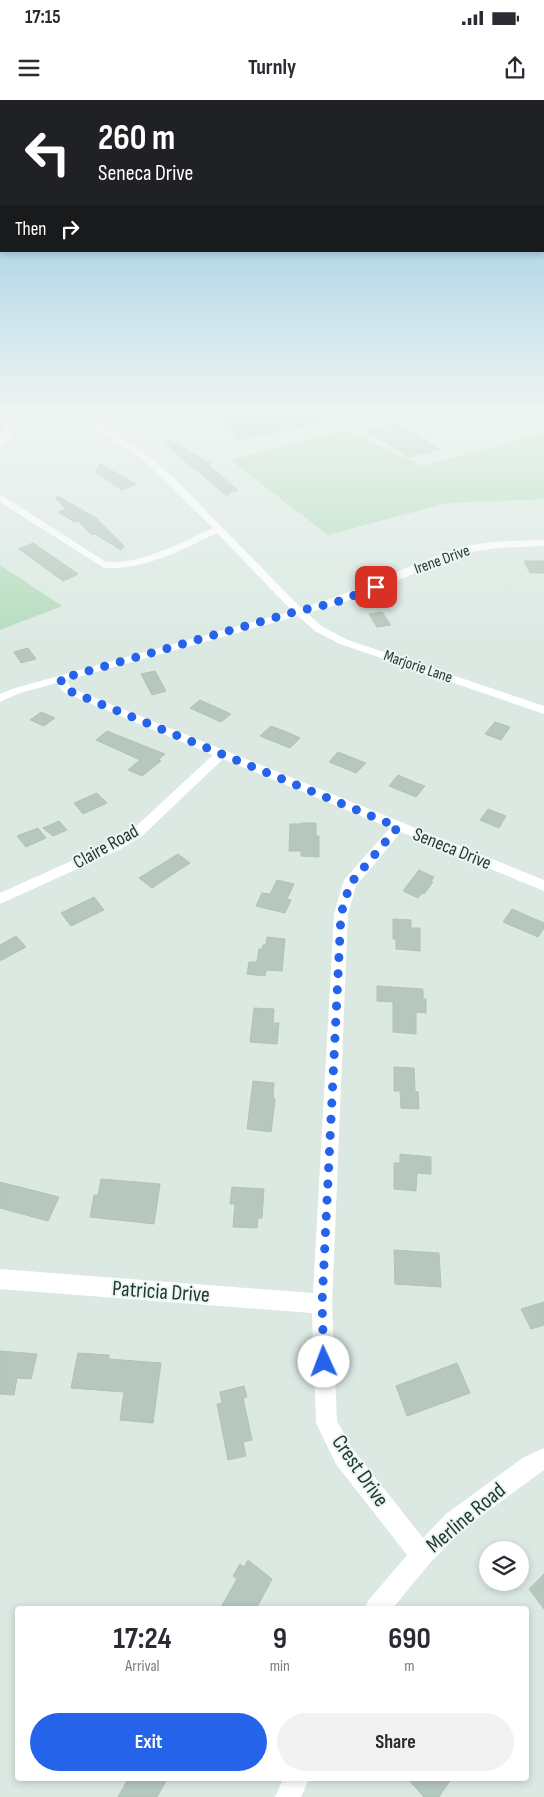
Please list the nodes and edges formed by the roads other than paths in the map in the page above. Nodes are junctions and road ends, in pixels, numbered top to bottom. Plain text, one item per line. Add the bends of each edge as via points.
1 (181, 490) edge
2 (0, 498) edge
3 (218, 530) junction
4 (544, 543) edge
5 (298, 611) junction
6 (60, 679) junction
7 (0, 698) edge
8 (544, 710) edge
9 (221, 754) junction
10 (398, 827) junction
11 (544, 886) edge
12 (0, 899) edge
13 (0, 1279) edge
14 (322, 1304) junction
15 (544, 1459) edge
16 (422, 1554) junction
17 (379, 1606) edge
18 (295, 1781) edge
19 (288, 1797) edge

1 - 3 street, Marjorie Lane
2 - 3 street via 104,565 116,567 135,564
3 - 5 street, Marjorie Lane
4 - 5 street, Irene Drive via 463,550 334,603
5 - 6 street, Irene Drive
5 - 8 street, Marjorie Lane via 318,629 344,642
6 - 7 street, Irene Drive
6 - 9 street, Seneca Drive via 67,690
9 - 10 street, Seneca Drive
9 - 12 street, Claire Road via 137,833 114,847
10 - 11 street, Seneca Drive
10 - 14 street, Crest Drive via 350,884 341,914
13 - 14 street, Patricia Drive
14 - 16 street, Crest Drive via 327,1423 344,1456
15 - 16 street, Merline Road via 454,1522
16 - 17 street, Merline Road
18 - 19 street

